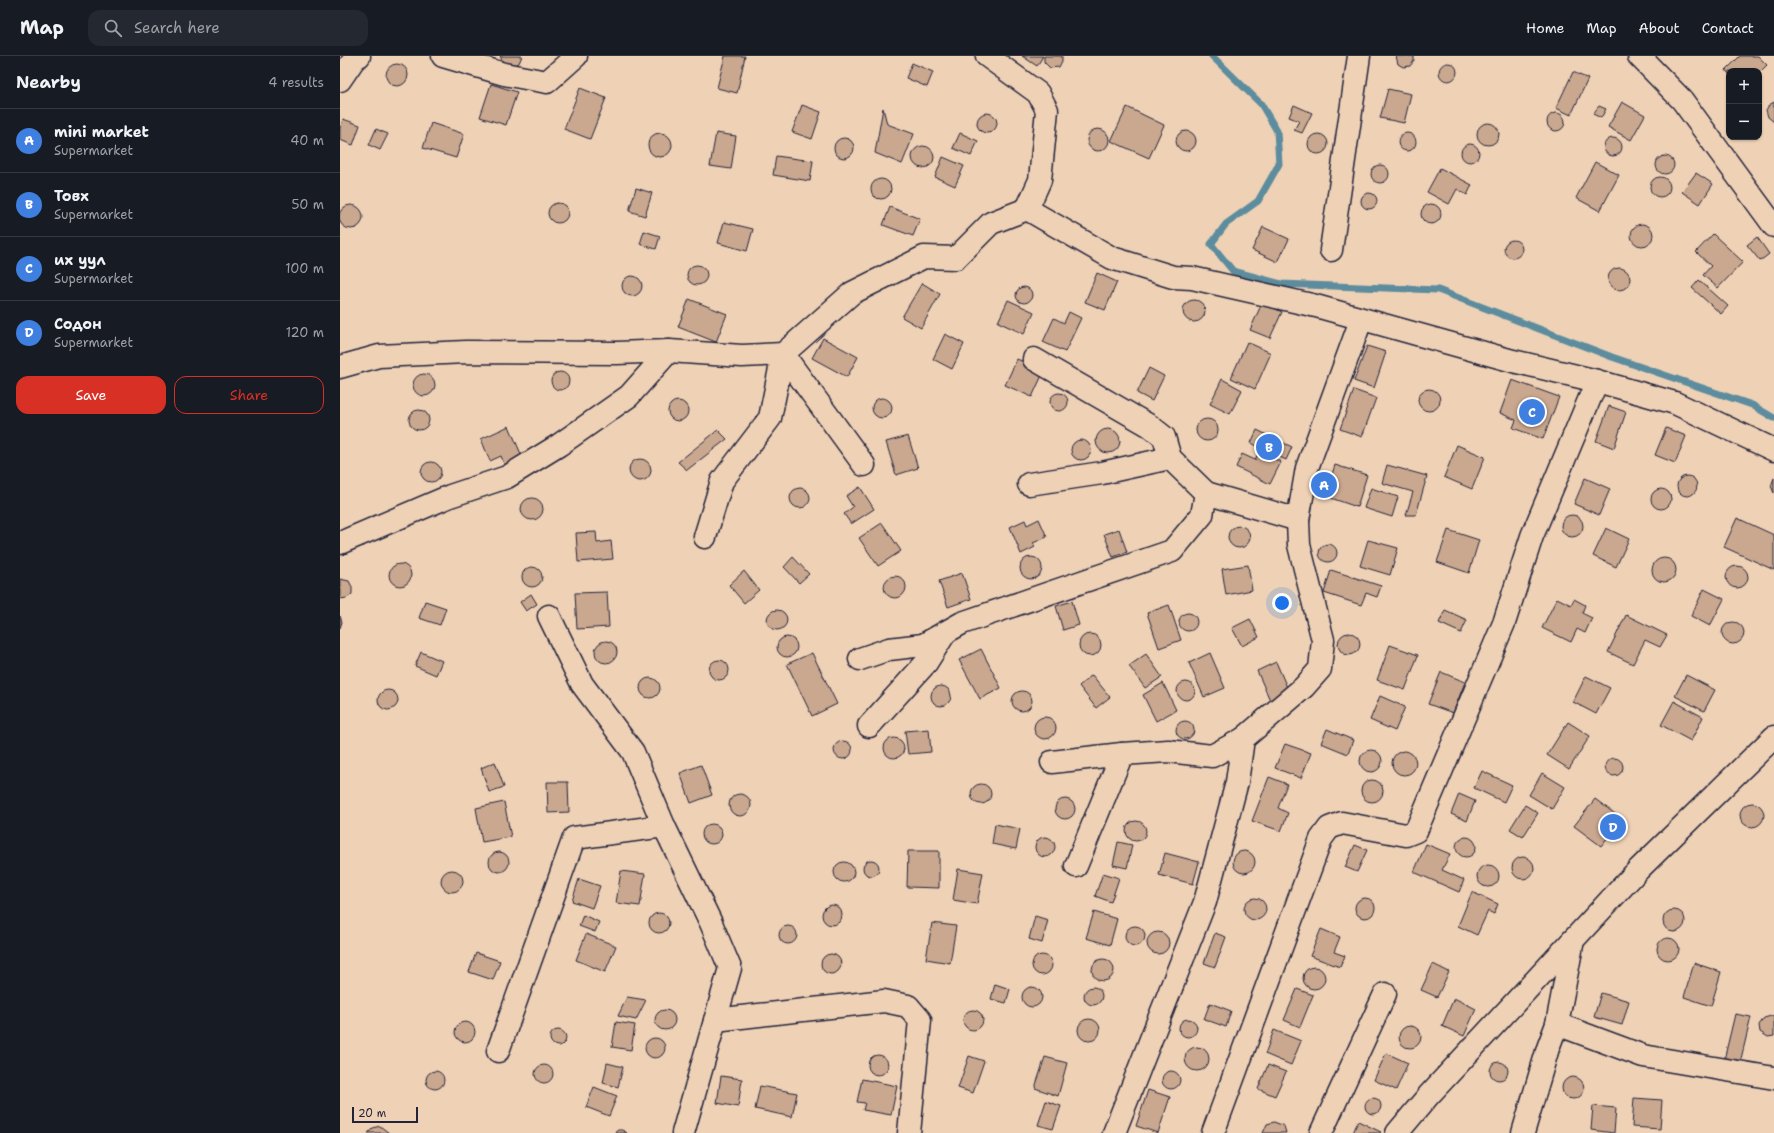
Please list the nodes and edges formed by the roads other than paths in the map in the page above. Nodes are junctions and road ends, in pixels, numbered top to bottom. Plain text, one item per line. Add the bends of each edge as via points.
1 (359, 56) edge
2 (443, 56) edge
3 (576, 56) edge
4 (987, 56) edge
5 (1359, 56) edge
6 (1639, 56) edge
7 (340, 80) edge
8 (1027, 209) junction
9 (1774, 226) edge
10 (1331, 250) dead end
11 (1361, 320) junction
12 (668, 351) junction
13 (783, 354) junction
14 (1034, 359) dead end
15 (340, 367) edge
16 (1597, 381) junction
17 (1774, 450) edge
18 (1170, 458) junction
19 (864, 465) dead end
20 (1030, 484) dead end
21 (1206, 493) junction
22 (1298, 520) junction
23 (705, 537) dead end
24 (340, 543) edge
25 (549, 616) dead end
26 (945, 632) junction
27 (860, 659) dead end
28 (869, 726) dead end
29 (1774, 737) edge
30 (1243, 739) junction
31 (1122, 754) junction
32 (1052, 762) dead end
33 (664, 826) junction
34 (1076, 866) dead end
35 (1573, 940) junction
36 (1385, 994) dead end
37 (716, 1020) junction
38 (1557, 1024) junction
39 (498, 1051) dead end
40 (1774, 1078) edge
41 (683, 1133) edge
42 (910, 1133) edge
43 (1114, 1133) edge
44 (1213, 1133) edge
45 (1321, 1133) edge
46 (1397, 1133) edge
47 (1524, 1133) edge

1 - 7 street
2 - 3 street via 504,74 547,82
4 - 8 street via 1038,93 1047,110 1040,180
5 - 10 street
6 - 9 street via 1682,100
8 - 11 street via 1112,258 1173,277 1192,278 1308,304
8 - 13 street via 991,223 956,258 924,257 852,293
11 - 16 street via 1514,362
11 - 22 street via 1307,468
12 - 13 street via 742,356
12 - 15 street via 466,352 379,356
12 - 24 street via 629,396 559,445 507,477 450,496
13 - 19 street
13 - 23 street via 770,418 722,480
14 - 18 street via 1150,426 1164,437
16 - 17 street via 1675,403
16 - 44 street via 1532,536 1504,623 1416,831 1406,835 1342,823 1329,828 1321,839
18 - 20 street via 1102,473
18 - 21 street
21 - 22 street
21 - 26 street via 1202,515 1172,551 962,622
22 - 30 street via 1299,545 1323,640 1320,669 1304,687
25 - 33 street via 582,684 633,752
26 - 27 street via 923,645 889,649
26 - 28 street via 926,663
29 - 35 street via 1639,869
30 - 31 street via 1212,756 1168,751
30 - 43 street via 1237,782 1205,902
31 - 32 street
31 - 34 street
33 - 37 street via 730,968
33 - 39 street via 574,838
35 - 38 street
35 - 46 street
36 - 45 street
37 - 41 street
37 - 42 street via 884,1001 908,1006 920,1020
38 - 40 street via 1643,1056
38 - 47 street

